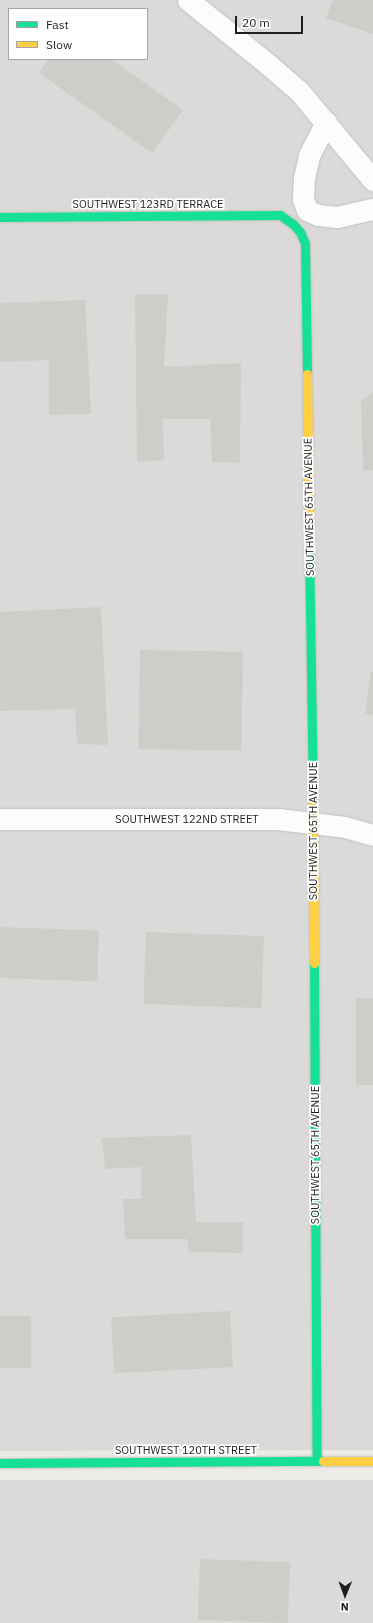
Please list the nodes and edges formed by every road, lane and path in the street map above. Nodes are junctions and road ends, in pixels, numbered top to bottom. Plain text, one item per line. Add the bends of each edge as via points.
1 (188, 0) edge
2 (326, 122) junction
3 (373, 180) edge
4 (373, 209) edge
5 (0, 217) edge
6 (300, 217) junction
7 (0, 819) edge
8 (313, 823) junction
9 (373, 835) edge
10 (373, 1461) edge
11 (317, 1462) junction
12 (0, 1463) edge

1 - 2 street via 299,91
2 - 3 street
2 - 6 street, SOUTHWEST 65TH AVENUE via 310,156 304,178
4 - 6 street via 337,216
5 - 6 street, SOUTHWEST 123RD TERRACE
6 - 8 street, SOUTHWEST 65TH AVENUE via 300,232 305,244 306,257
7 - 8 street, SOUTHWEST 122ND STREET via 203,818 278,819
8 - 9 street, SOUTHWEST 122ND STREET
8 - 11 street, SOUTHWEST 65TH AVENUE
10 - 11 street, SOUTHWEST 120TH STREET
11 - 12 street, SOUTHWEST 120TH STREET

